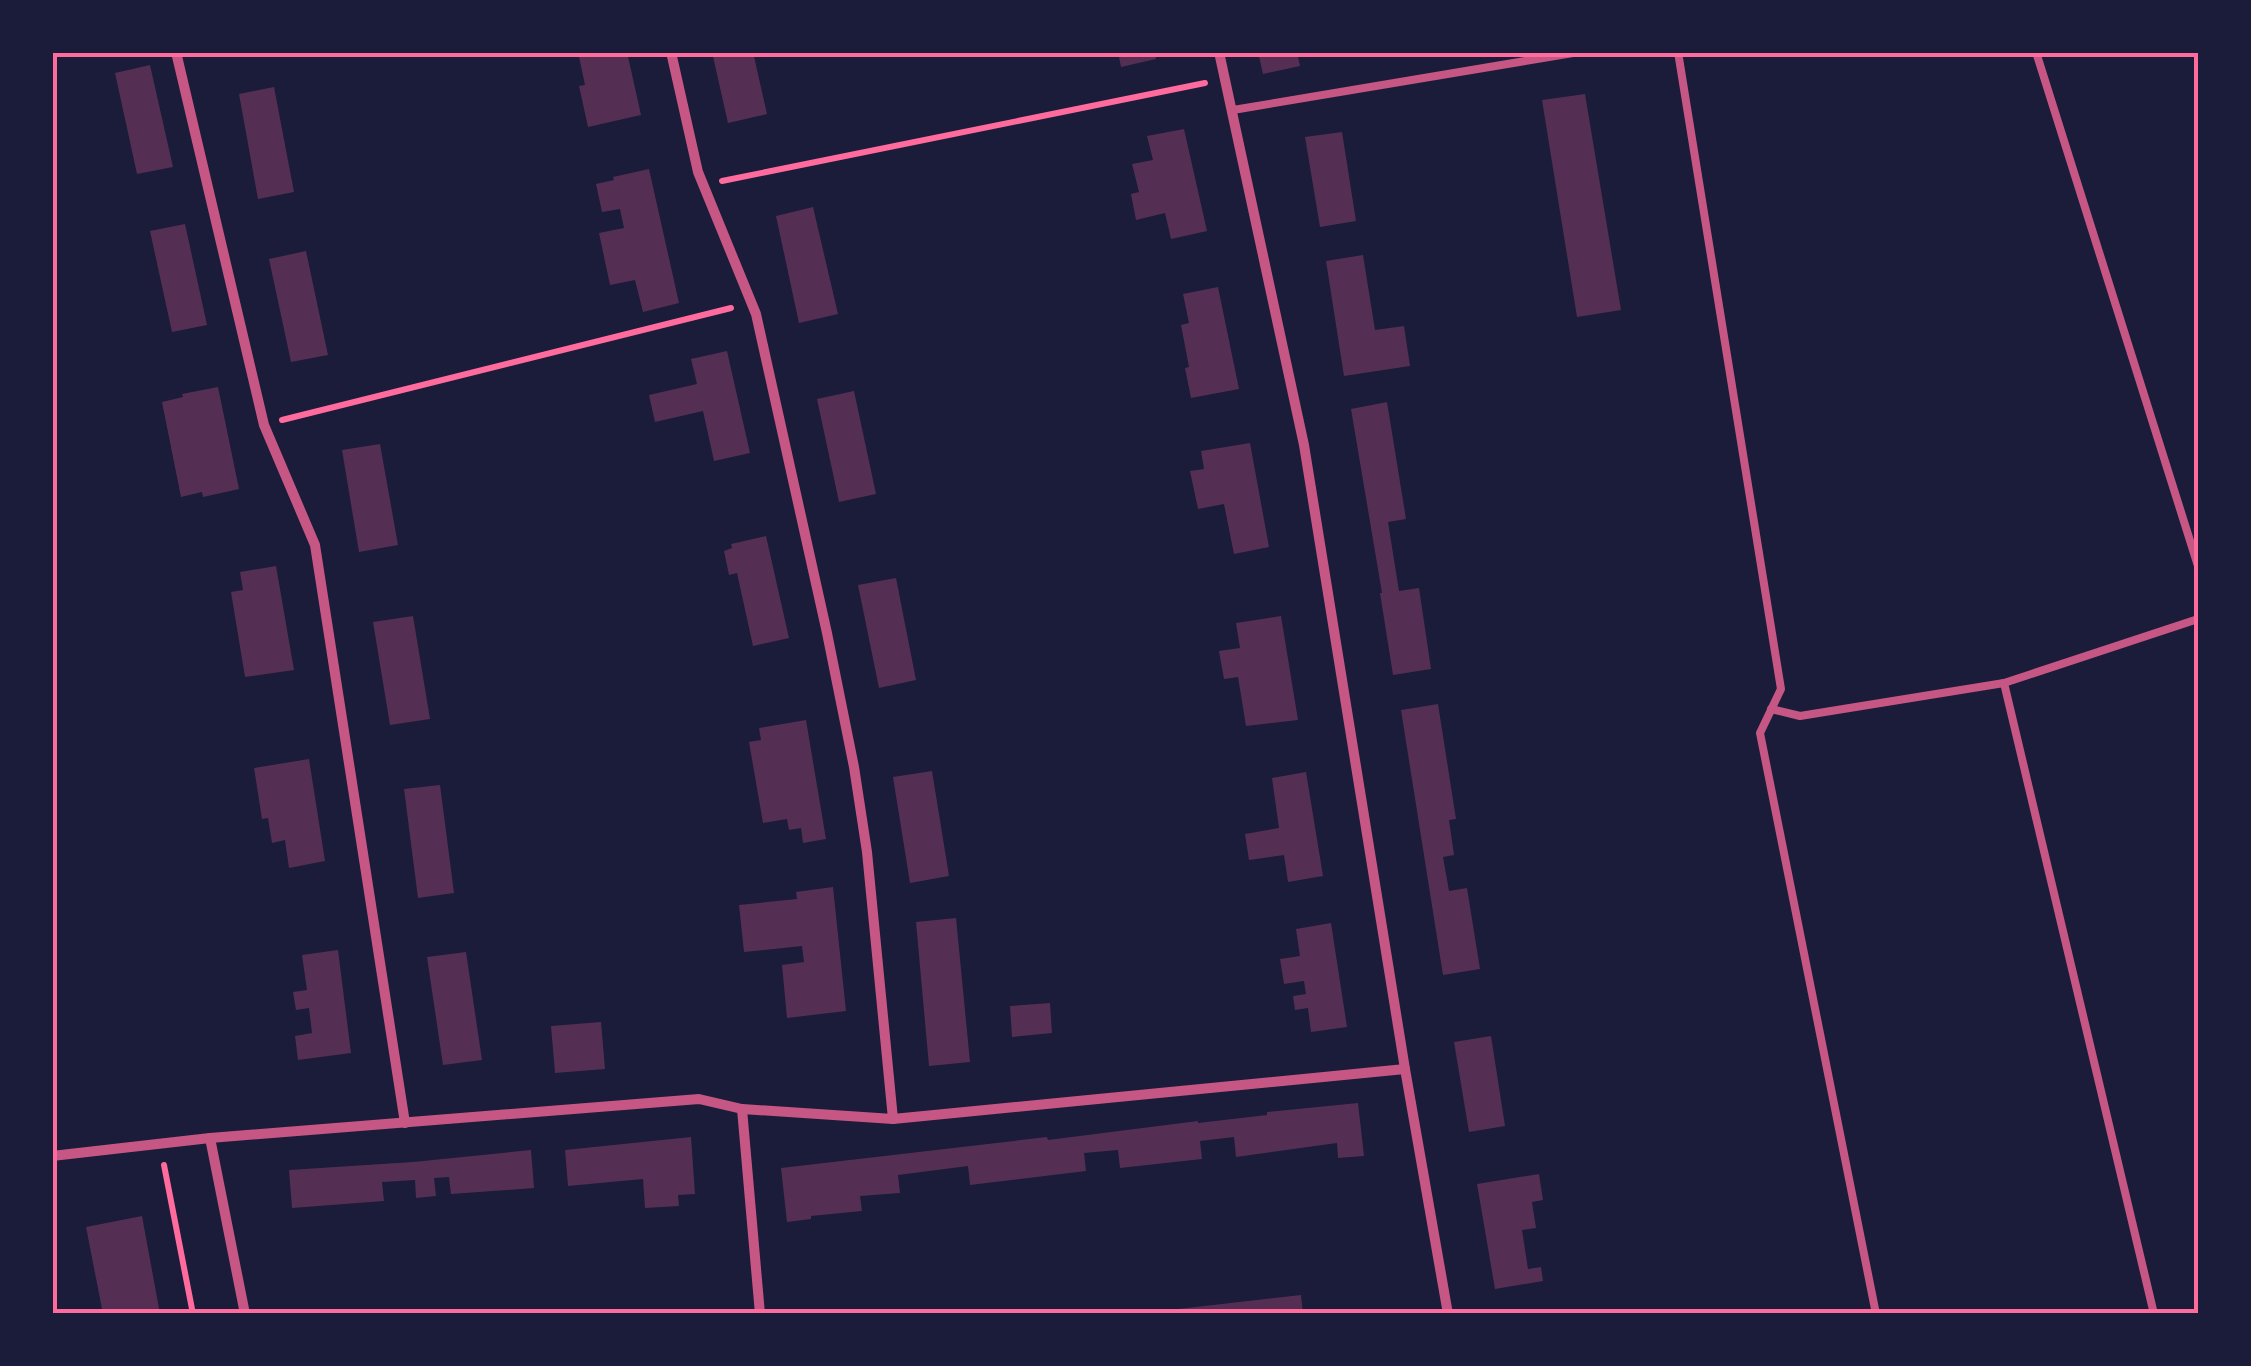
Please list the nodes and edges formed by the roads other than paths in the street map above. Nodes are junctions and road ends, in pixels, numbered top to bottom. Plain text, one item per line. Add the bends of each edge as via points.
1 (176, 52) edge
2 (672, 52) edge
3 (1219, 52) edge
4 (1579, 52) edge
5 (1678, 52) edge
6 (2036, 52) edge
7 (1233, 110) junction
8 (2198, 566) edge
9 (2198, 619) edge
10 (2004, 683) junction
11 (1771, 709) junction
12 (1404, 1069) junction
13 (742, 1108) junction
14 (894, 1119) junction
15 (406, 1122) junction
16 (210, 1138) junction
17 (52, 1156) edge
18 (246, 1314) edge
19 (760, 1314) edge
20 (1448, 1314) edge
21 (1876, 1314) edge
22 (2154, 1314) edge

1 - 15 street via 264,424 315,545
2 - 14 street via 703,185 751,302 827,632 867,852
3 - 7 street
4 - 7 lane
5 - 11 lane via 1781,689
6 - 8 lane
7 - 12 street via 1304,445
9 - 10 lane
10 - 11 lane via 1800,716
10 - 22 lane
11 - 21 lane via 1760,733
12 - 14 street
12 - 20 street
13 - 14 street
13 - 15 street via 698,1100
13 - 19 street
15 - 16 street
16 - 17 street
16 - 18 street

